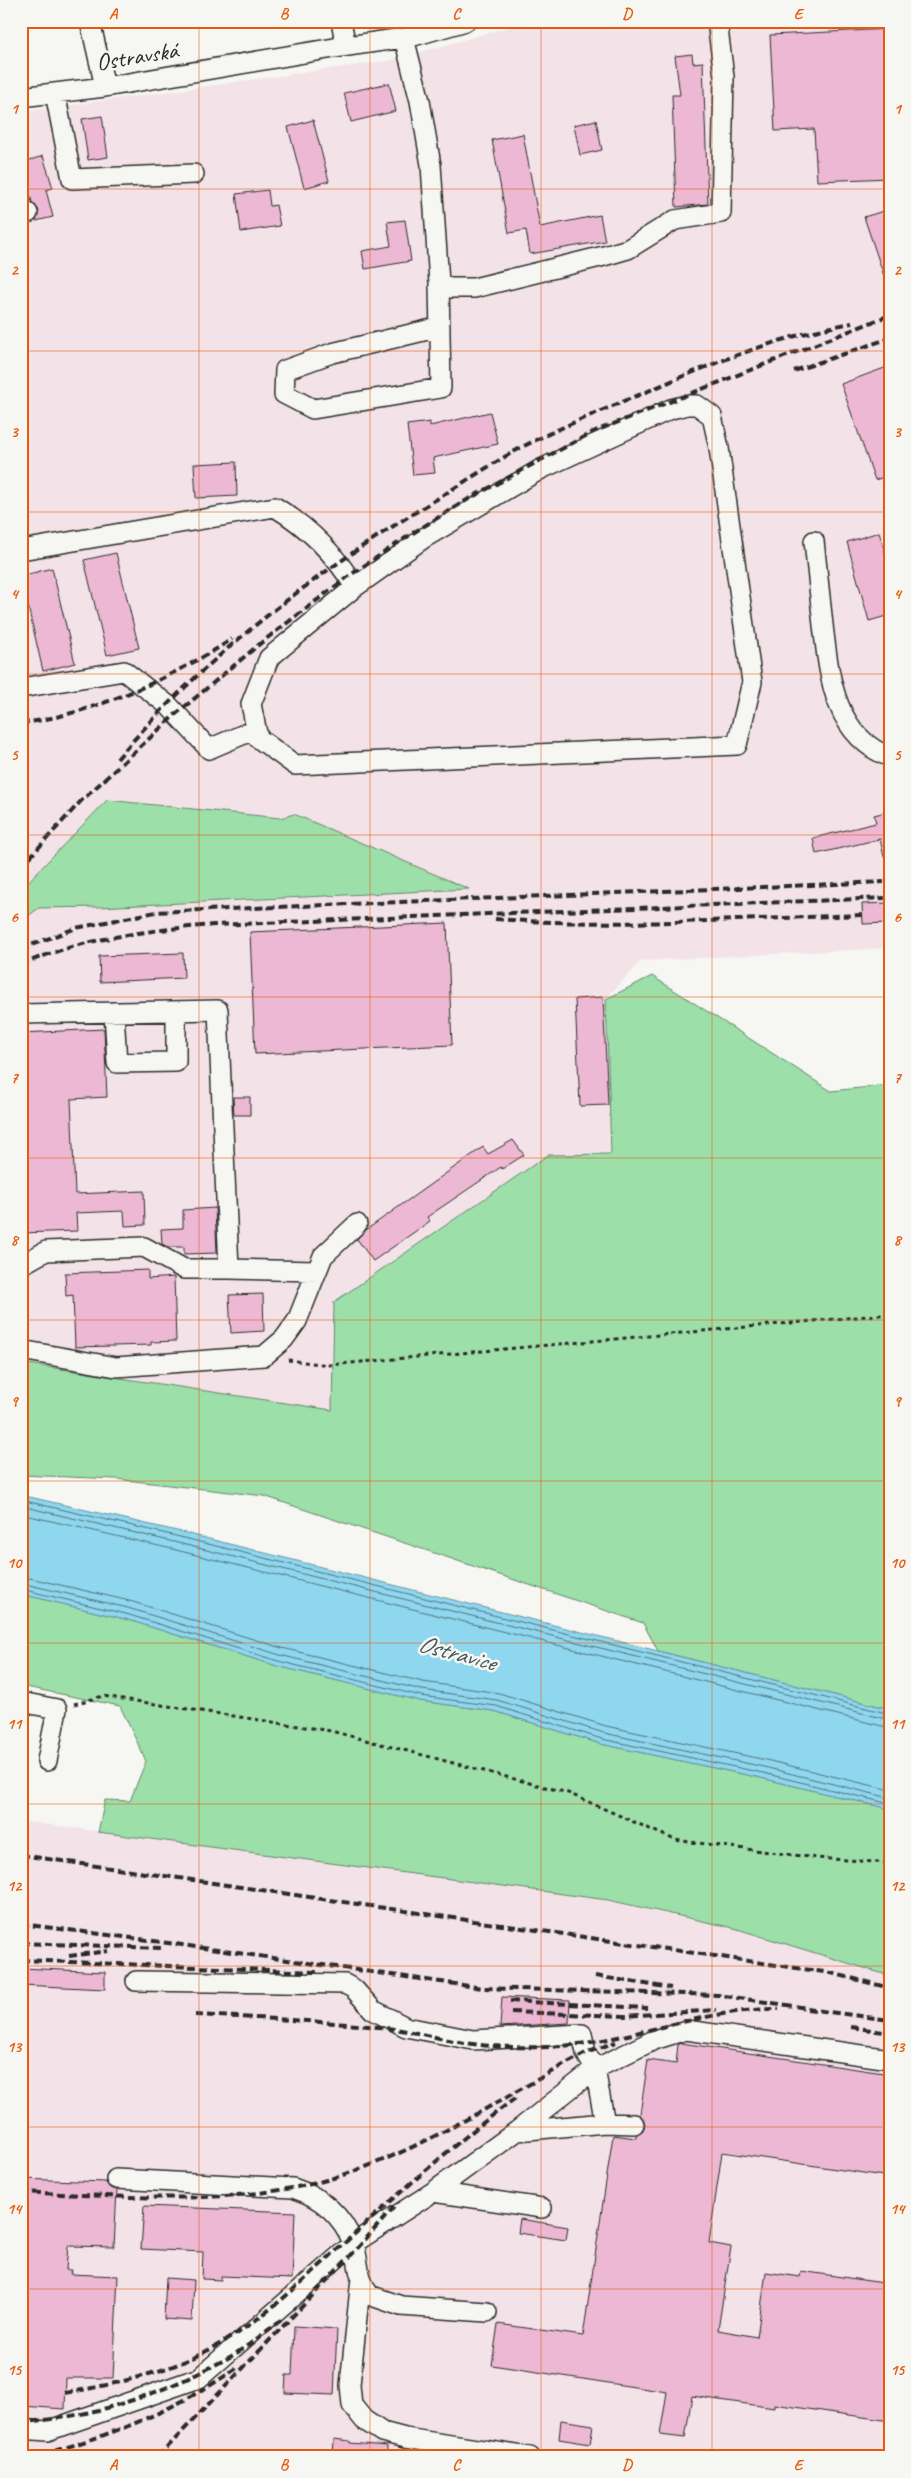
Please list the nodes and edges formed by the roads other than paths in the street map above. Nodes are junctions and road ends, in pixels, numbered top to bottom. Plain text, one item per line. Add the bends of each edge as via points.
1 (90, 21) edge
2 (341, 21) edge
3 (466, 21) edge
4 (717, 21) edge
5 (404, 38) junction
6 (346, 46) junction
7 (105, 87) junction
8 (55, 93) junction
9 (21, 97) edge
10 (194, 174) dead end
11 (438, 283) junction
12 (440, 327) junction
13 (814, 541) dead end
14 (21, 550) edge
15 (355, 587) junction
16 (21, 688) edge
17 (256, 729) junction
18 (890, 757) edge
19 (176, 1011) junction
20 (114, 1012) junction
21 (21, 1014) edge
22 (358, 1224) dead end
23 (21, 1265) edge
24 (229, 1269) junction
25 (317, 1271) junction
26 (21, 1350) edge
27 (21, 1702) edge
28 (47, 1761) dead end
29 (136, 1980) dead end
30 (890, 2060) edge
31 (595, 2069) junction
32 (605, 2123) junction
33 (634, 2124) dead end
34 (517, 2131) junction
35 (116, 2179) dead end
36 (433, 2192) junction
37 (542, 2208) dead end
38 (354, 2243) junction
39 (361, 2278) junction
40 (487, 2312) dead end
41 (21, 2429) edge
42 (530, 2457) edge

1 - 7 street
2 - 6 street
3 - 5 street, Ostravská
4 - 11 street via 724,77 721,213 675,220 628,249 604,256 474,288 450,288
5 - 6 street, Ostravská
5 - 11 street via 420,101 431,165
6 - 7 street, Ostravská
7 - 8 street, Ostravská
8 - 9 street, Ostravská
8 - 10 street via 72,179
11 - 12 street
12 - 12 street via 441,388 313,409 284,394 284,370 332,353
13 - 18 street via 829,676 837,703 854,731 881,754
14 - 15 street via 275,507 301,522 338,562
15 - 17 street via 269,658 251,704
15 - 17 street via 424,538 541,469 671,409 697,406 712,416 719,448 752,682 737,745 295,765 258,738
16 - 17 street via 124,671 169,706 209,749
19 - 20 street
19 - 20 street via 176,1062 156,1063 117,1063
19 - 24 street via 218,1010
20 - 21 street
22 - 25 street via 323,1256
23 - 24 street via 46,1251 144,1246 184,1269
24 - 25 street
25 - 26 street via 297,1321 284,1339 264,1356 116,1368
27 - 28 street via 58,1709
29 - 31 street via 345,1984 373,2010 406,2028 473,2040 582,2034 586,2053
30 - 31 street via 686,2030 654,2040
31 - 32 street
31 - 34 street
32 - 33 street
32 - 34 street
34 - 36 street
35 - 38 street via 293,2188 326,2202
36 - 37 street
36 - 38 street
38 - 39 street
38 - 41 street via 199,2378 47,2431
39 - 40 street via 369,2295 400,2306
39 - 42 street via 350,2385 352,2405 364,2420 382,2432 405,2438

